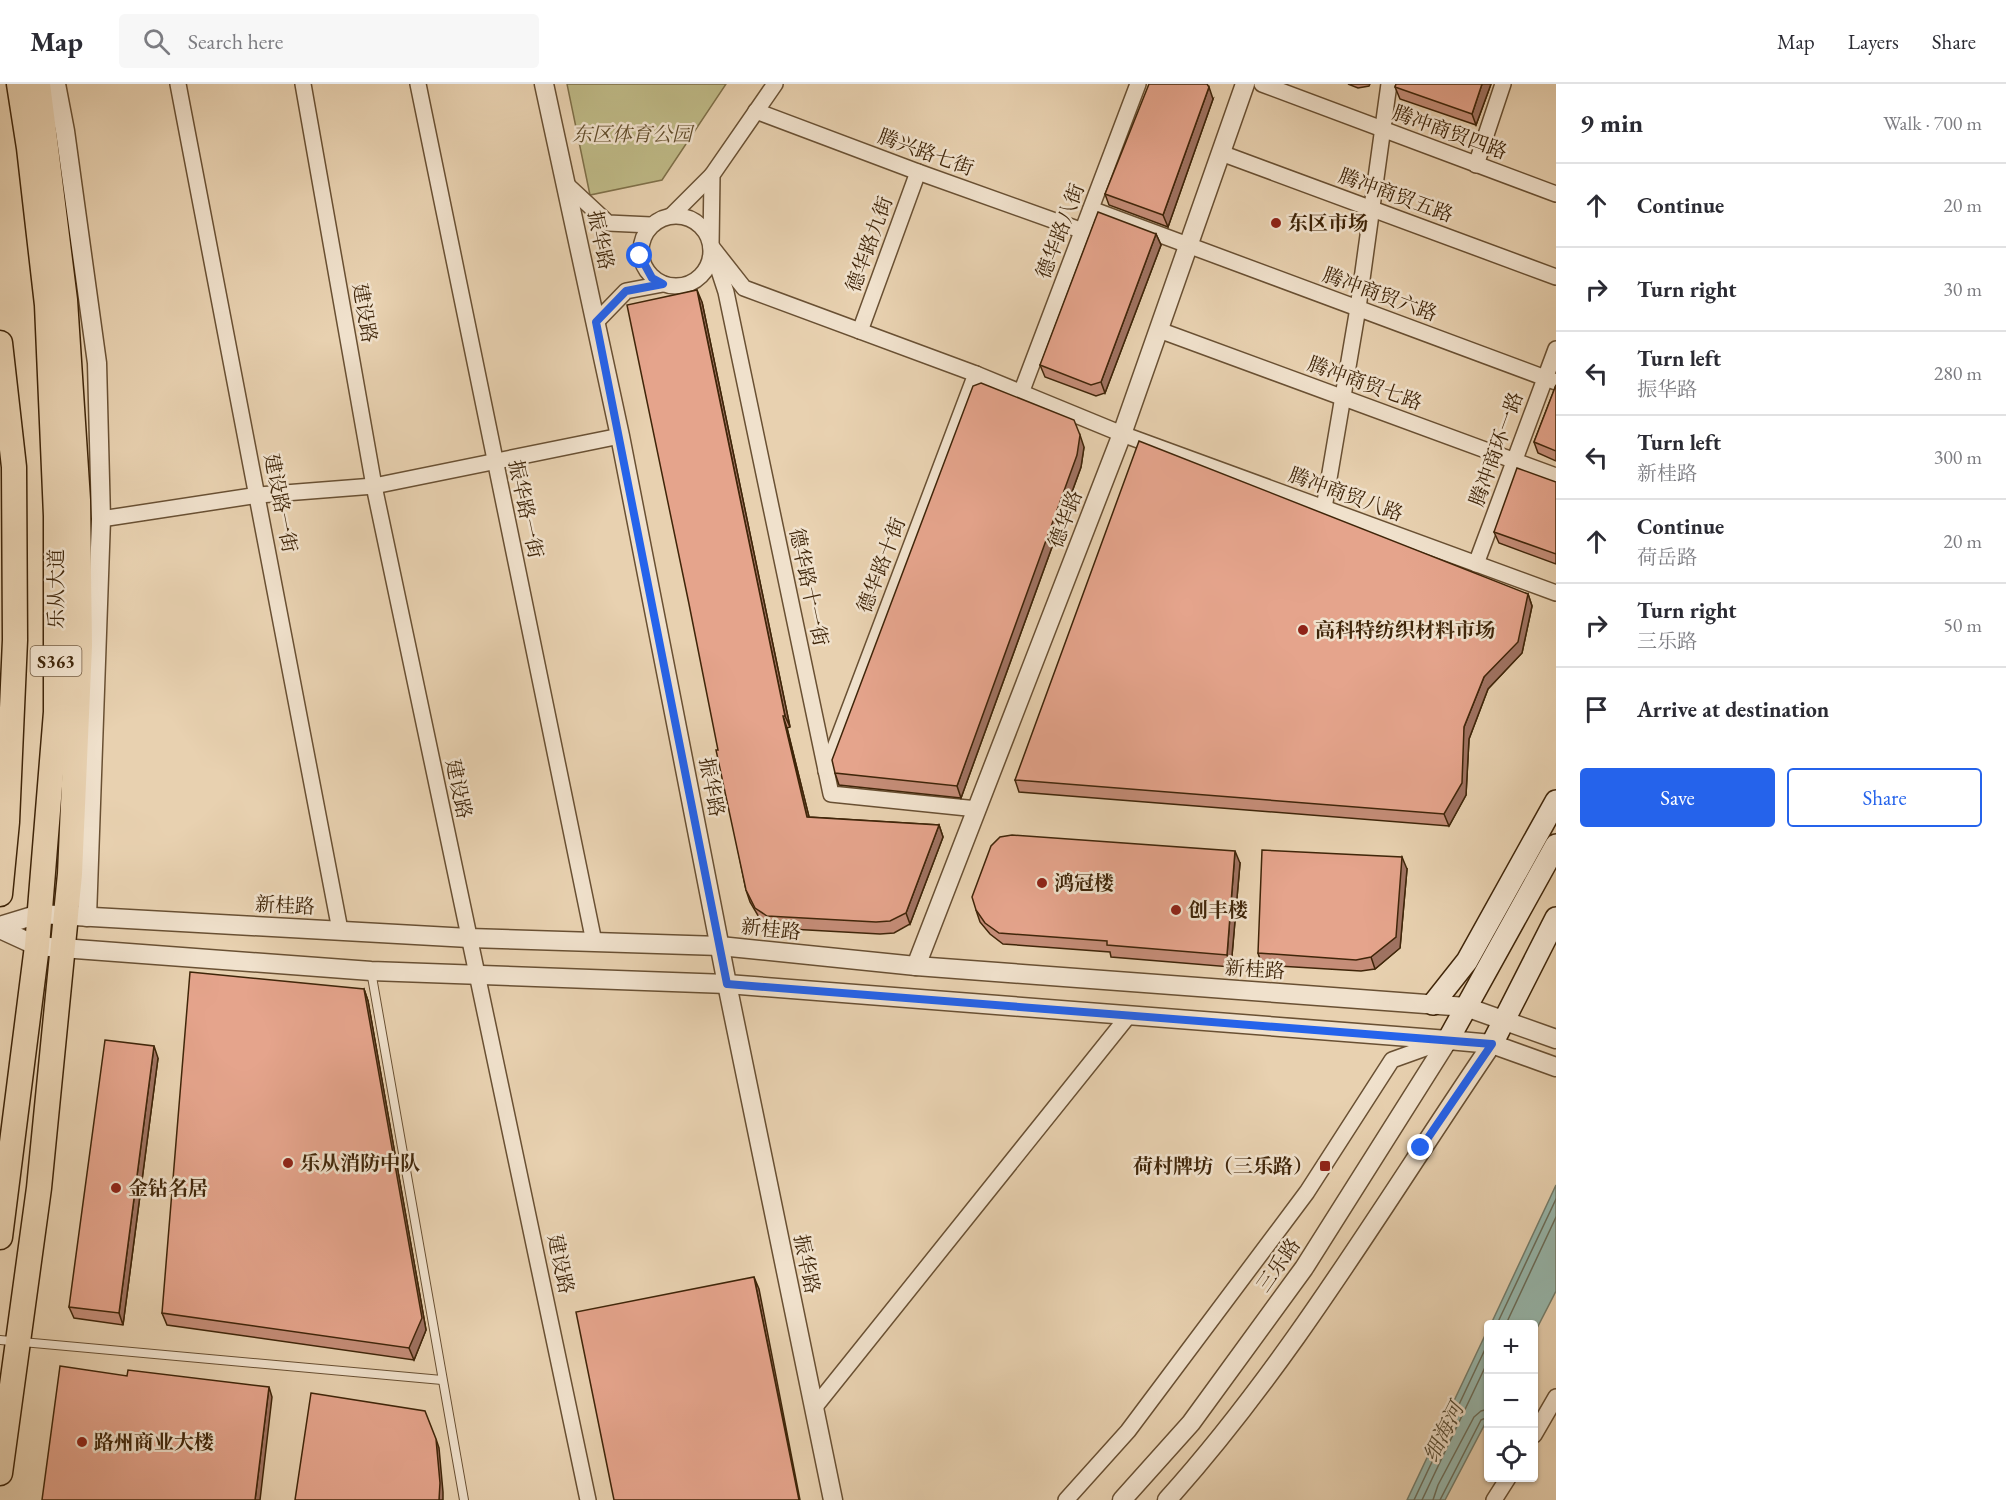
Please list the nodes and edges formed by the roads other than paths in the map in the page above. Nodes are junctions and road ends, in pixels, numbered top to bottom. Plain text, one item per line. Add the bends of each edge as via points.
1 (19, 84) edge
2 (39, 84) edge
3 (56, 84) edge
4 (178, 84) edge
5 (303, 84) edge
6 (417, 84) edge
7 (544, 84) edge
8 (775, 84) edge
9 (1138, 84) edge
10 (1245, 84) edge
11 (1262, 84) edge
12 (1389, 84) edge
13 (1503, 84) edge
14 (756, 111) junction
15 (1383, 130) junction
16 (1221, 153) junction
17 (1476, 165) junction
18 (918, 172) junction
19 (712, 175) junction
20 (566, 184) junction
21 (1556, 194) edge
22 (1091, 209) junction
23 (1372, 209) junction
24 (672, 216) junction
25 (651, 225) junction
26 (1083, 231) junction
27 (1189, 245) junction
28 (711, 246) junction
29 (1556, 277) edge
30 (663, 284) junction
31 (1358, 308) junction
32 (596, 322) junction
33 (1159, 330) junction
34 (860, 331) junction
35 (0, 343) edge
36 (1556, 349) edge
37 (976, 374) junction
38 (1551, 380) edge
39 (1022, 393) junction
40 (1342, 397) junction
41 (1122, 434) junction
42 (620, 436) junction
43 (1515, 460) junction
44 (495, 461) junction
45 (7, 469) edge
46 (1556, 476) edge
47 (374, 486) junction
48 (259, 495) junction
49 (1324, 508) junction
50 (101, 519) junction
51 (1476, 564) junction
52 (1556, 592) edge
53 (826, 771) junction
54 (1556, 801) edge
55 (977, 809) junction
56 (1556, 845) edge
57 (0, 894) edge
58 (39, 914) junction
59 (76, 916) junction
60 (1556, 918) edge
61 (0, 928) edge
62 (340, 930) junction
63 (469, 938) junction
64 (594, 942) junction
65 (37, 946) junction
66 (720, 946) junction
67 (62, 948) junction
68 (916, 966) junction
69 (370, 971) junction
70 (480, 976) junction
71 (727, 984) junction
72 (1433, 1004) junction
73 (1466, 1006) junction
74 (1129, 1015) junction
75 (1505, 1020) junction
76 (1556, 1039) edge
77 (1448, 1040) junction
78 (1492, 1044) junction
79 (1556, 1067) edge
80 (0, 1238) edge
81 (9, 1341) edge
82 (442, 1380) junction
83 (1556, 1397) edge
84 (814, 1408) junction
85 (1537, 1428) edge
86 (0, 1473) edge
87 (1505, 1482) edge
88 (464, 1500) edge
89 (588, 1500) edge
90 (833, 1500) edge
91 (1066, 1500) edge
92 (1122, 1500) edge
93 (1167, 1500) edge
94 (1494, 1500) edge

1 - 58 main road, 乐从大道 / S363 via 47,305 56,516 56,712
2 - 59 main road via 64,300 78,500 80,645 70,874
3 - 50 street via 97,363
4 - 48 street, 建设路一街
5 - 47 street, 建设路
6 - 44 street, 振华路一街
7 - 20 street, 振华路
8 - 14 street
9 - 22 street, 德华路八街
10 - 16 street, 德华路
11 - 15 street, 腾冲商贸四路
12 - 15 street
13 - 17 street
14 - 18 street, 腾兴路七街
14 - 19 street
15 - 17 street, 腾冲商贸四路
15 - 23 street
16 - 23 street, 腾冲商贸五路
16 - 27 street, 德华路
17 - 21 street, 腾冲商贸四路
18 - 26 street, 腾兴路七街
18 - 34 street, 德华路九街
19 - 24 street
19 - 28 street
20 - 25 street via 608,223
20 - 32 street, 振华路
22 - 26 street, 德华路八街
22 - 27 street, 腾冲商贸六路
23 - 29 street, 腾冲商贸五路
23 - 31 street
24 - 25 street
24 - 28 street via 702,226
25 - 30 street via 641,244 640,256 652,278
26 - 39 street, 德华路八街
27 - 31 street, 腾冲商贸六路
27 - 33 street, 德华路
28 - 30 street via 711,259 698,279 675,287
28 - 34 street, 腾冲商贸八路 via 744,288
28 - 53 street, 德华路十一街 via 726,292
30 - 32 street via 626,291
31 - 38 street, 腾冲商贸六路
31 - 40 street
32 - 42 street, 振华路
33 - 40 street, 腾冲商贸七路
33 - 41 street, 德华路
34 - 37 street, 腾冲商贸八路
35 - 45 main road, 乐从大道 / S363
36 - 38 street, 腾冲商环一路
37 - 39 street, 腾冲商贸八路
37 - 53 street, 德华路十街
38 - 43 street, 腾冲商环一路
39 - 41 street, 腾冲商贸八路
40 - 43 street, 腾冲商贸七路
40 - 49 street
41 - 49 street, 腾冲商贸八路
41 - 55 street, 德华路
42 - 44 street
42 - 66 street, 振华路
43 - 46 street, 腾冲商贸七路
43 - 51 street, 腾冲商环一路
44 - 47 street
44 - 64 street, 振华路一街
45 - 57 main road, 乐从大道 / S363 via 15,640
47 - 48 street
47 - 63 street, 建设路
48 - 50 street
48 - 62 street, 建设路一街
49 - 51 street, 腾冲商贸八路
50 - 59 street
51 - 52 street, 腾冲商贸八路
53 - 55 street, 德华路十一街 via 831,794
54 - 72 main road via 1467,961
55 - 68 street, 德华路
56 - 73 main road
58 - 59 street, 新桂路
58 - 61 street, 新桂路
58 - 65 main road, 乐从大道 / S363
59 - 62 street, 新桂路
59 - 67 main road
60 - 75 main road
61 - 65 street, 新桂路
62 - 63 street, 新桂路
63 - 64 street, 新桂路
63 - 70 street, 建设路
64 - 66 street, 新桂路
65 - 67 street, 新桂路
65 - 80 main road, 乐从大道 / S363
66 - 68 street, 新桂路
66 - 71 street, 振华路
67 - 69 street, 新桂路
67 - 81 main road via 39,1188
68 - 72 street, 新桂路
69 - 70 street, 新桂路
69 - 82 lane
70 - 71 street, 新桂路
70 - 89 street, 建设路
71 - 74 street, 新桂路
71 - 84 street, 振华路
72 - 73 street, 新桂路
73 - 75 street, 新桂路
73 - 77 main road
74 - 77 street, 新桂路
74 - 84 street
75 - 76 street, 新桂路
75 - 78 main road
77 - 78 street, 新桂路
77 - 91 street via 1392,1060 1307,1192 1128,1431
77 - 92 street, 三乐路 via 1304,1268 1191,1423
78 - 79 street, 新桂路
78 - 93 street via 1332,1287 1217,1444
81 - 82 lane
81 - 86 main road
82 - 88 lane
83 - 85 street
84 - 90 street, 振华路
87 - 94 street

